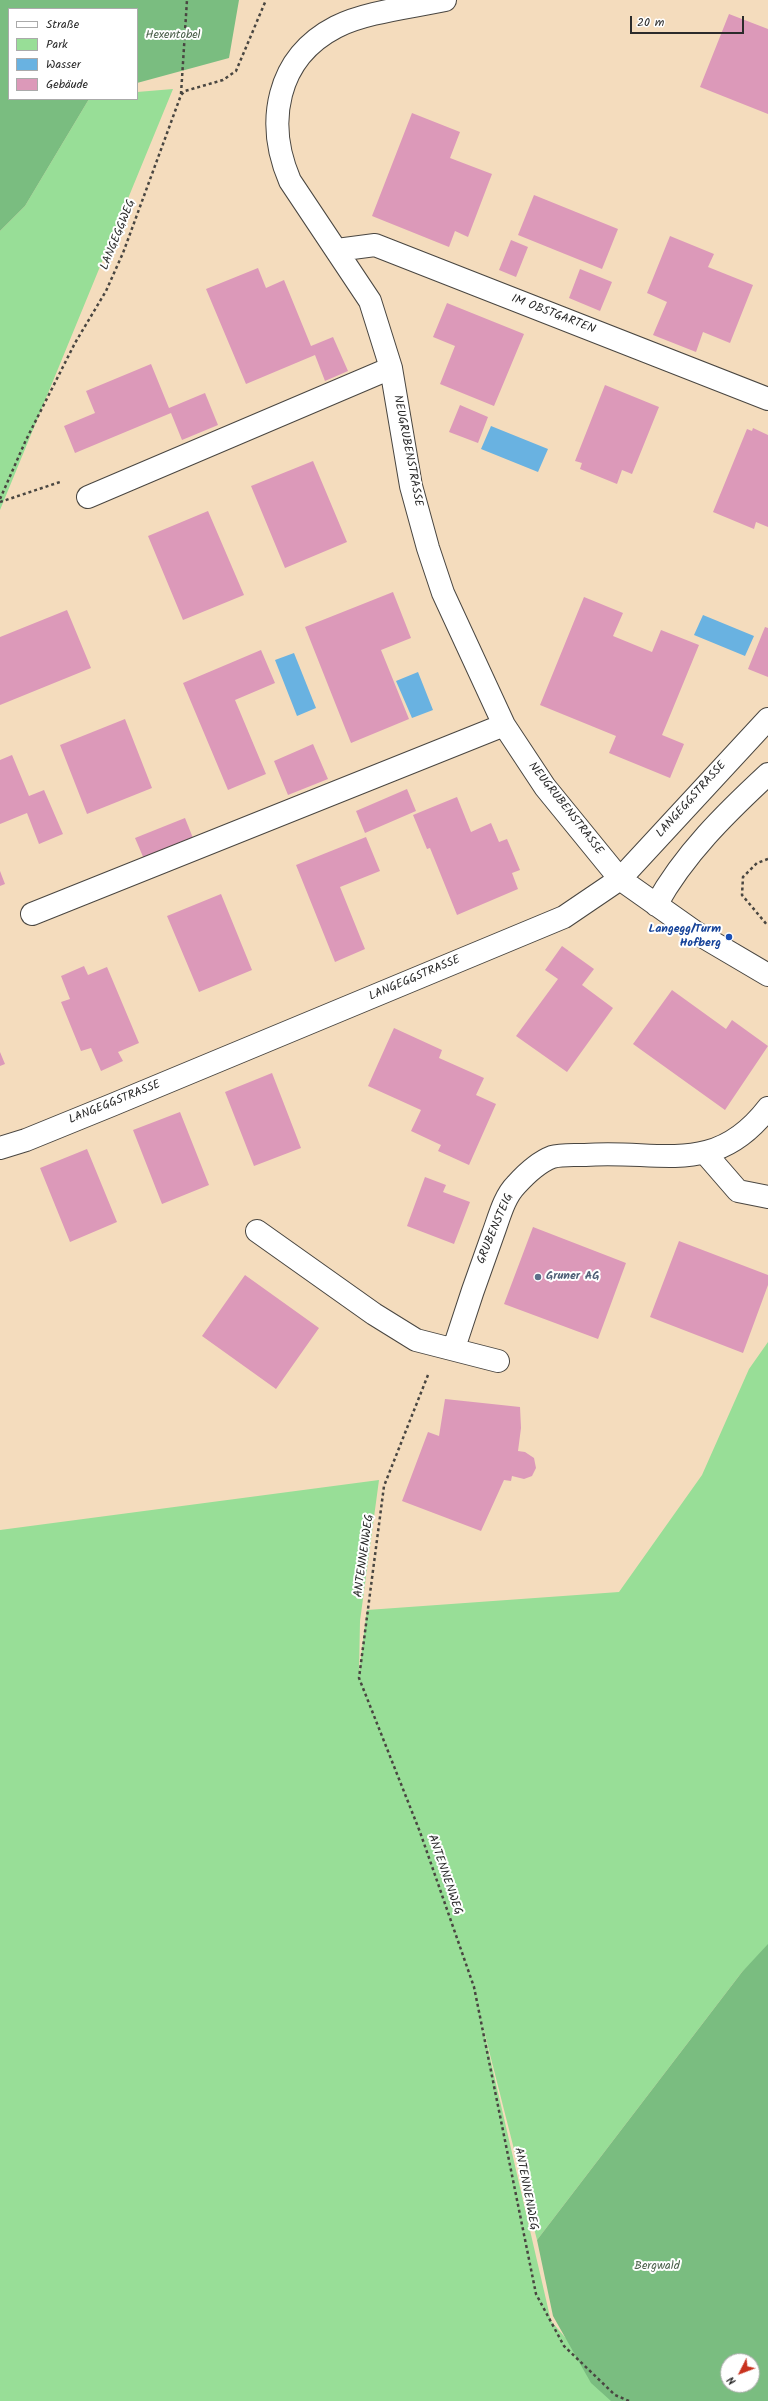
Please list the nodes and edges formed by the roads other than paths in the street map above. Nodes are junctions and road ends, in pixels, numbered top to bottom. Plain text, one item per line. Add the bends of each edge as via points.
1 (445, 0) edge
2 (337, 250) junction
3 (391, 368) junction
4 (768, 399) edge
5 (88, 497) road end
6 (768, 719) edge
7 (504, 725) junction
8 (768, 774) edge
9 (620, 879) junction
10 (656, 905) junction
11 (32, 914) dead end
12 (768, 975) edge
13 (768, 1108) edge
14 (0, 1148) edge
15 (705, 1153) junction
16 (768, 1197) edge
17 (257, 1231) dead end
18 (447, 1347) junction
19 (498, 1360) dead end

1 - 2 street, NEUGRUBENSTRASSE via 357,19 336,27 319,38 303,54 283,86 276,124 281,161 290,181
2 - 3 street, NEUGRUBENSTRASSE via 370,302
2 - 4 street, IM OBSTGARTEN via 375,245
3 - 5 street
3 - 7 street, NEUGRUBENSTRASSE via 411,486 428,548 443,593
6 - 9 street, LANGEGGSTRASSE
7 - 9 street, NEUGRUBENSTRASSE via 545,787
7 - 11 street
8 - 10 street via 713,826
9 - 10 street, NEUGRUBENSTRASSE
9 - 14 street, LANGEGGSTRASSE via 564,917 112,1105
10 - 12 street, NEUGRUBENSTRASSE via 700,936
13 - 15 street, GRUBENSTEIG via 757,1122 727,1146
15 - 16 street via 738,1191
15 - 18 street, GRUBENSTEIG via 668,1157 595,1154 552,1157 531,1171 515,1185 501,1212
17 - 18 street via 374,1314 416,1340
18 - 19 street

